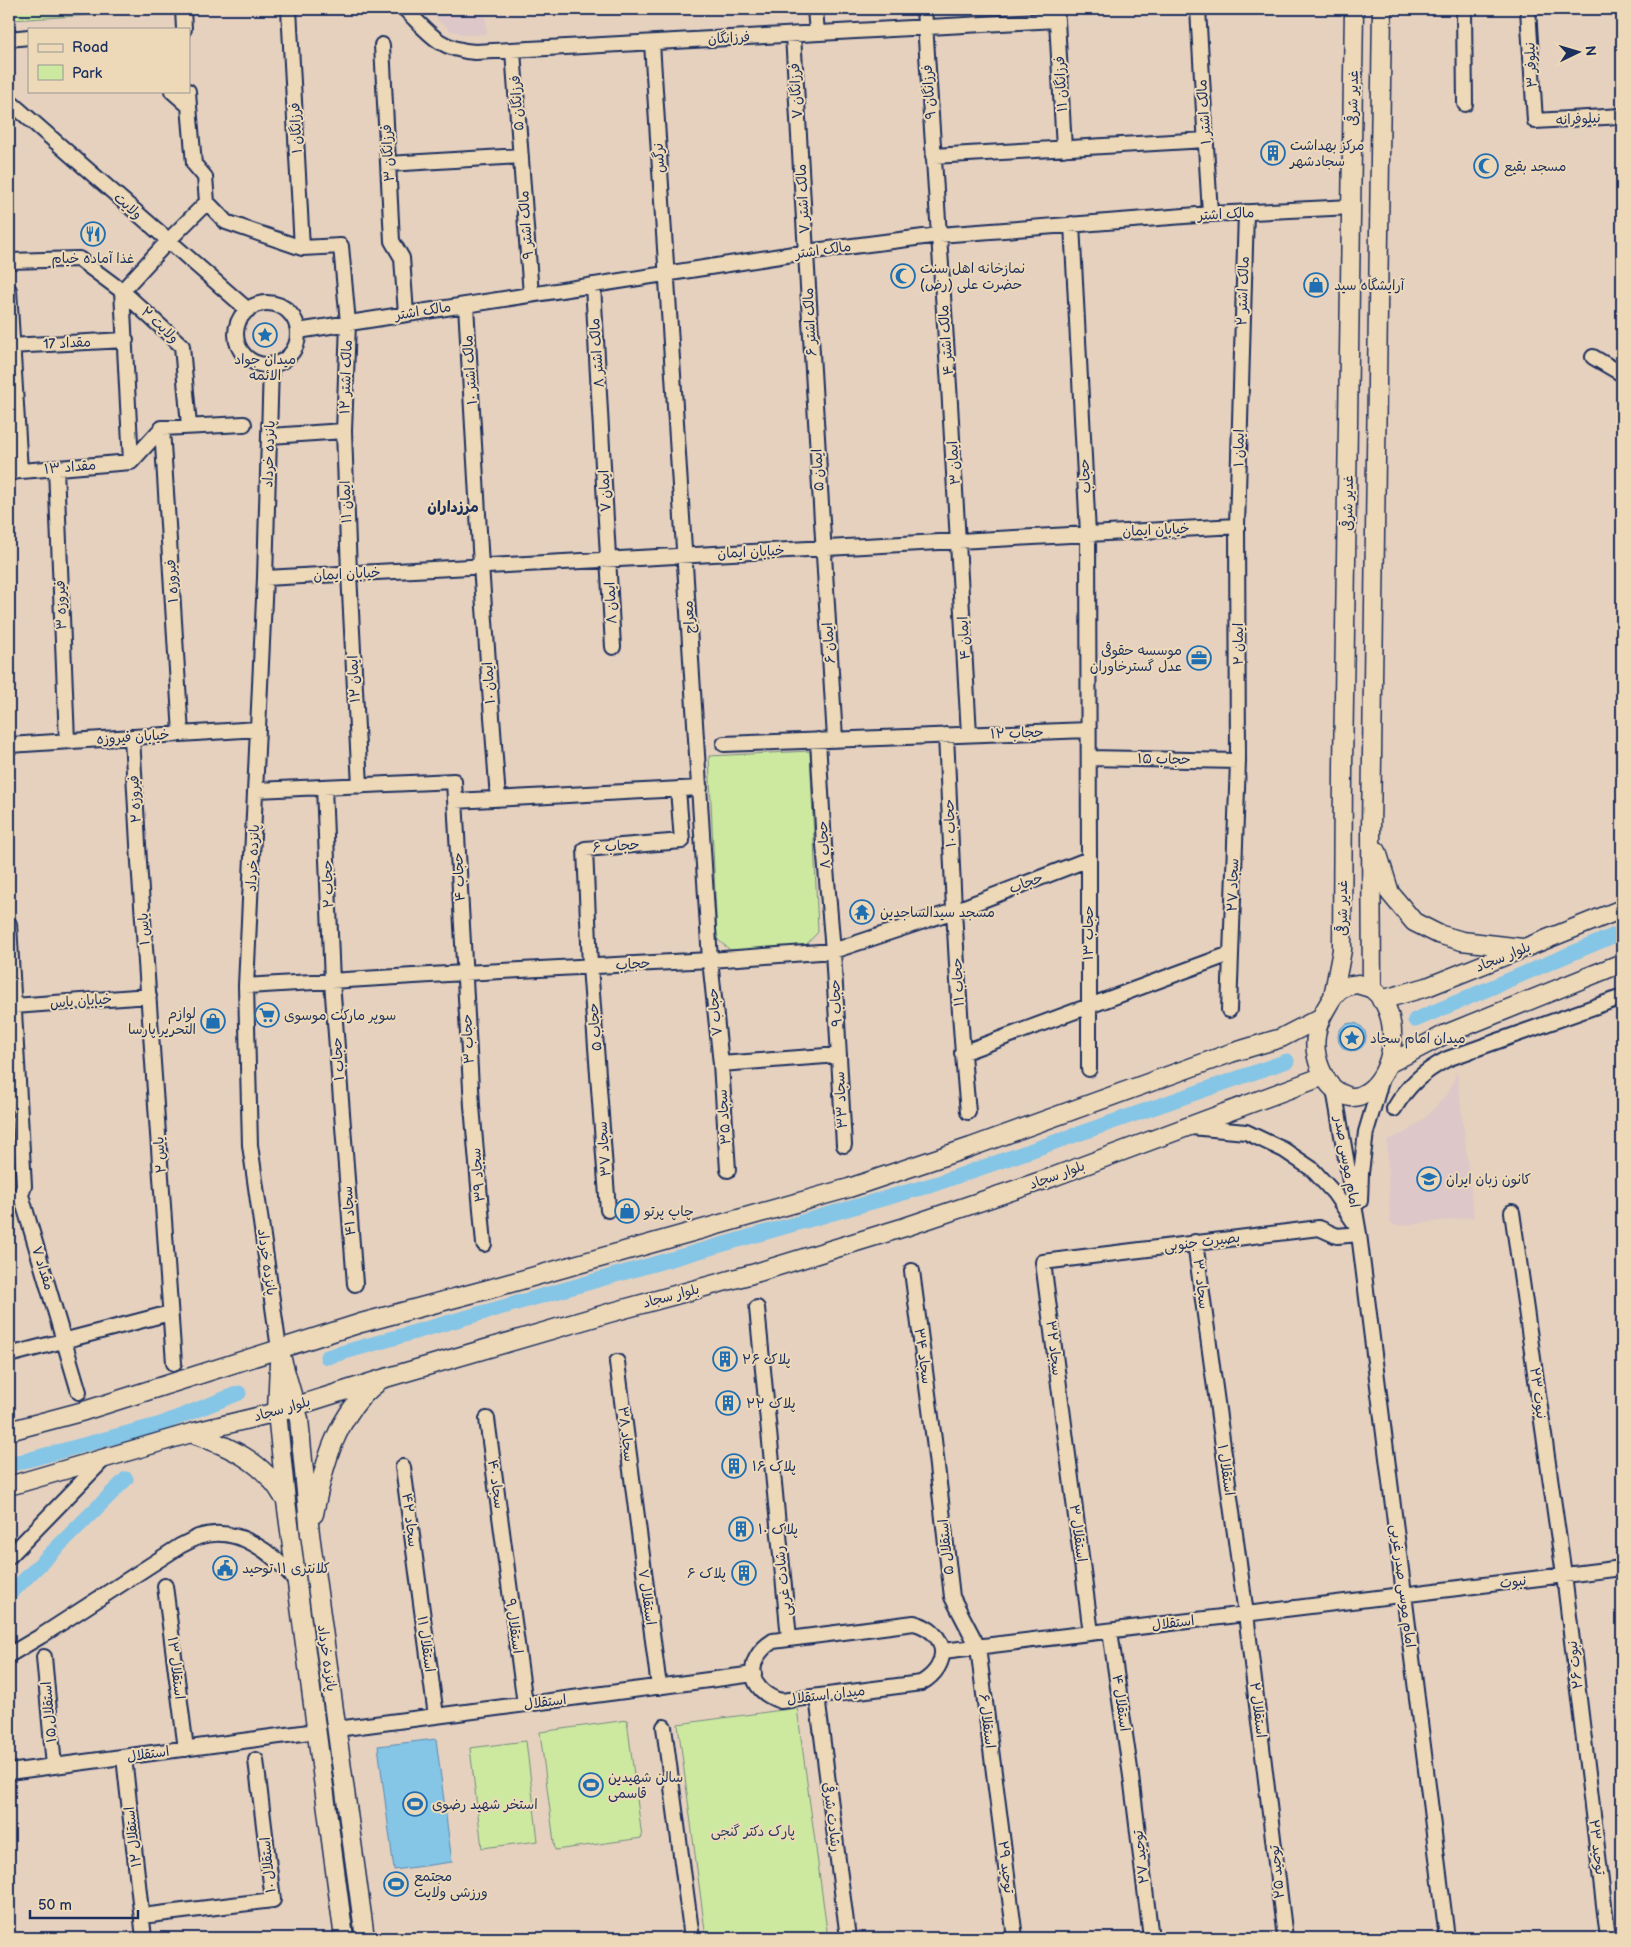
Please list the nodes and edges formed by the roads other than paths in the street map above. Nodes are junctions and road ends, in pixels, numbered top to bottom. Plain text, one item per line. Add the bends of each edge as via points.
1 (183, 9) edge
2 (289, 9) edge
3 (405, 9) edge
4 (815, 9) edge
5 (924, 9) edge
6 (1198, 9) edge
7 (1354, 9) edge
8 (1382, 9) edge
9 (1464, 9) edge
10 (1528, 9) edge
11 (1057, 14) edge
12 (924, 27) junction
13 (184, 28) edge
14 (816, 33) junction
15 (793, 35) junction
16 (28, 37) edge
17 (9, 39) edge
18 (652, 43) junction
19 (382, 45) dead end
20 (513, 51) junction
21 (173, 92) edge
22 (188, 92) edge
23 (9, 101) edge
24 (1465, 104) dead end
25 (189, 106) junction
26 (1622, 116) edge
27 (1535, 121) joint
28 (1206, 140) junction
29 (800, 147) joint
30 (1064, 148) junction
31 (521, 156) junction
32 (934, 156) junction
33 (388, 164) junction
34 (206, 202) junction
35 (1379, 206) junction
36 (1352, 207) junction
37 (1246, 212) junction
38 (1210, 214) junction
39 (1072, 224) junction
40 (939, 235) junction
41 (168, 241) junction
42 (302, 248) junction
43 (806, 252) junction
44 (9, 261) edge
45 (667, 274) junction
46 (593, 285) junction
47 (9, 290) edge
48 (122, 291) junction
49 (531, 295) junction
50 (466, 305) junction
51 (248, 310) junction
52 (406, 314) junction
53 (348, 323) junction
54 (298, 330) junction
55 (126, 340) junction
56 (11, 346) edge
57 (1593, 357) dead end
58 (271, 366) junction
59 (1241, 370) joint
60 (1622, 374) edge
61 (949, 386) joint
62 (814, 392) joint
63 (602, 422) joint
64 (244, 424) dead end
65 (188, 426) junction
66 (162, 428) junction
67 (344, 431) junction
68 (270, 436) junction
69 (131, 462) junction
70 (56, 468) junction
71 (14, 471) edge
72 (1237, 526) junction
73 (1088, 534) junction
74 (958, 541) junction
75 (823, 548) junction
76 (686, 556) junction
77 (608, 560) junction
78 (481, 566) junction
79 (348, 573) junction
80 (265, 578) junction
81 (613, 647) dead end
82 (258, 729) junction
83 (1088, 730) junction
84 (181, 734) junction
85 (969, 734) junction
86 (946, 735) junction
87 (132, 737) junction
88 (835, 739) junction
89 (818, 740) junction
90 (67, 741) junction
91 (724, 744) dead end
92 (9, 745) edge
93 (1089, 758) junction
94 (1238, 761) junction
95 (360, 786) junction
96 (324, 787) junction
97 (700, 788) junction
98 (678, 789) junction
99 (257, 790) junction
100 (498, 799) junction
101 (455, 801) junction
102 (1371, 831) junction
103 (1088, 860) junction
104 (138, 862) joint
105 (1622, 909) edge
106 (954, 911) junction
107 (9, 924) edge
108 (1522, 948) junction
109 (834, 951) junction
110 (1230, 954) junction
111 (710, 960) junction
112 (1622, 963) edge
113 (590, 966) junction
114 (464, 972) junction
115 (332, 982) junction
116 (246, 986) junction
117 (1377, 994) junction
118 (149, 996) junction
119 (1333, 997) junction
120 (1622, 997) edge
121 (14, 1006) junction
122 (1088, 1007) junction
123 (1229, 1010) dead end
124 (1320, 1018) junction
125 (962, 1053) junction
126 (839, 1055) junction
127 (720, 1064) junction
128 (1089, 1069) dead end
129 (1386, 1069) junction
130 (1329, 1083) junction
131 (600, 1088) joint
132 (472, 1106) joint
133 (1394, 1109) dead end
134 (968, 1112) dead end
135 (1191, 1127) junction
136 (344, 1137) joint
137 (844, 1145) dead end
138 (728, 1170) dead end
139 (15, 1197) edge
140 (608, 1210) dead end
141 (1512, 1212) dead end
142 (1359, 1231) junction
143 (1195, 1242) junction
144 (484, 1244) dead end
145 (1043, 1262) joint
146 (912, 1272) dead end
147 (355, 1284) dead end
148 (757, 1308) dead end
149 (170, 1313) junction
150 (1206, 1326) joint
151 (65, 1340) junction
152 (279, 1349) junction
153 (9, 1354) edge
154 (617, 1362) dead end
155 (174, 1363) dead end
156 (382, 1379) junction
157 (80, 1392) dead end
158 (297, 1405) junction
159 (277, 1412) junction
160 (487, 1419) dead end
161 (9, 1431) edge
162 (191, 1433) junction
163 (1065, 1434) joint
164 (934, 1440) joint
165 (107, 1456) junction
166 (403, 1467) dead end
167 (9, 1486) edge
168 (286, 1501) junction
169 (635, 1506) joint
170 (310, 1534) junction
171 (504, 1548) joint
172 (9, 1557) edge
173 (1622, 1568) edge
174 (416, 1572) joint
175 (1564, 1575) junction
176 (297, 1582) junction
177 (165, 1586) dead end
178 (1404, 1595) junction
179 (1246, 1614) junction
180 (1110, 1631) junction
181 (1091, 1633) junction
182 (789, 1638) junction
183 (978, 1647) junction
184 (943, 1651) junction
185 (9, 1655) edge
186 (44, 1657) dead end
187 (754, 1674) junction
188 (659, 1687) junction
189 (817, 1696) junction
190 (525, 1704) junction
191 (436, 1716) junction
192 (664, 1727) dead end
193 (337, 1729) junction
194 (317, 1731) junction
195 (186, 1749) junction
196 (1585, 1755) joint
197 (124, 1757) junction
198 (256, 1760) dead end
199 (54, 1766) junction
200 (9, 1772) edge
201 (1131, 1776) joint
202 (997, 1795) joint
203 (1270, 1806) joint
204 (142, 1916) junction
205 (1622, 1937) edge
206 (144, 1938) edge
207 (344, 1938) edge
208 (365, 1938) edge
209 (692, 1938) edge
210 (848, 1938) edge
211 (1015, 1938) edge
212 (1151, 1938) edge
213 (1285, 1938) edge
214 (1447, 1938) edge
215 (1608, 1938) edge
216 (1612, 1938) edge

1 - 13 street
2 - 42 street, فرزانگان ۱
3 - 20 street, فرزانگان via 446,46 460,51
4 - 14 street
5 - 12 street, فرزانگان ۹
6 - 28 street, مالک اشتر ۱
7 - 36 main road, غدیر شرقی
8 - 35 main road, غدیر شرقی
9 - 24 street
10 - 27 street, نیلوفر ۳
11 - 12 street, فرزانگان
11 - 30 street, فرزانگان ۱۱
12 - 14 street, فرزانگان
12 - 32 street, فرزانگان ۹
14 - 15 street, فرزانگان
15 - 18 street, فرزانگان
15 - 29 street, فرزانگان ۷
16 - 17 street
18 - 20 street, فرزانگان
18 - 45 street, نرگس
19 - 33 street, فرزانگان ۳
20 - 31 street, فرزانگان ۵
21 - 25 street
22 - 25 street
23 - 41 street, ولایت
25 - 34 street via 194,164 205,177
26 - 27 street, نیلوفرانه
28 - 30 street
28 - 38 street, مالک اشتر ۱
29 - 43 street, مالک اشتر ۷
30 - 32 street
31 - 33 street
31 - 49 street, مالک اشتر ۹
32 - 40 street, فرزانگان ۹
33 - 52 street, فرزانگان ۳ via 392,241 402,258
34 - 41 street
34 - 42 street via 226,222
35 - 36 main road
35 - 102 main road, غدیر شرقی
36 - 37 street, مالک اشتر
36 - 119 main road, غدیر شرقی via 1342,950
37 - 38 street, مالک اشتر
37 - 59 street, مالک اشتر ۲
38 - 39 street, مالک اشتر
39 - 40 street, مالک اشتر
39 - 73 street, حجاب
40 - 43 street, مالک اشتر
40 - 61 street, مالک اشتر ۴
41 - 48 street
41 - 51 street, ولایت
42 - 53 street, مالک اشتر ۱۲ via 341,246
43 - 45 street, مالک اشتر
43 - 62 street, مالک اشتر ۶
44 - 48 street, ولایت ۲ via 79,259
45 - 46 street, مالک اشتر
45 - 76 street, معراج
46 - 49 street, مالک اشتر
46 - 63 street, مالک اشتر ۸
47 - 56 street
48 - 55 street
48 - 65 street, ولایت ۲ via 182,346
49 - 50 street, مالک اشتر
50 - 52 street, مالک اشتر
50 - 78 street, مالک اشتر ۱۰
51 - 54 street via 264,303 281,306 294,318
51 - 58 street via 237,326 239,346 251,361
52 - 53 street, مالک اشتر
53 - 54 street, مالک اشتر
53 - 67 street, مالک اشتر ۱۲
54 - 58 street via 296,347 290,356
55 - 56 street, مقداد 17
55 - 69 street
56 - 71 street
57 - 60 street
58 - 68 street, پانزده خرداد
59 - 72 street, ایمان ۱
61 - 74 street, ایمان ۳
62 - 75 street, ایمان ۵
63 - 77 street, ایمان ۷
64 - 65 street
65 - 66 street
66 - 69 street
66 - 84 street, فیروزه ۱
67 - 68 street
67 - 79 street, ایمان ۱۱
68 - 80 street, پانزده خرداد
69 - 70 street, مقداد ۱۳
70 - 71 street, مقداد ۱۳
70 - 90 street, فیروزه ۳
72 - 73 street, خیابان ایمان
72 - 94 street, ایمان ۲
73 - 74 street, خیابان ایمان
73 - 83 street, حجاب
74 - 75 street, خیابان ایمان
74 - 85 street, ایمان ۴
75 - 76 street, خیابان ایمان
75 - 88 street, ایمان ۶
76 - 77 street, خیابان ایمان
76 - 97 street, معراج
77 - 78 street, خیابان ایمان
77 - 81 street, ایمان ۸
78 - 79 street, خیابان ایمان
78 - 100 street, ایمان ۱۰
79 - 80 street, خیابان ایمان
79 - 95 street, ایمان ۱۲
80 - 82 street, پانزده خرداد
82 - 84 street, خیابان فیروزه
82 - 99 street, پانزده خرداد
83 - 85 street, حجاب ۱۲
83 - 93 street, حجاب
84 - 87 street, خیابان فیروزه
85 - 86 street, حجاب ۱۲
86 - 88 street, حجاب ۱۲
86 - 106 street, حجاب ۱۰
87 - 90 street, خیابان فیروزه
87 - 104 street, فیروزه ۲
88 - 89 street, حجاب ۱۲
89 - 91 street, حجاب ۱۲
89 - 109 street, حجاب ۸
90 - 92 street, خیابان فیروزه
93 - 94 street, حجاب ۱۵
93 - 103 street, حجاب
94 - 110 street, سجاد ۲۷
95 - 96 street
95 - 101 street, حجاب ۴ via 454,781
96 - 99 street
96 - 115 street, حجاب ۲
97 - 98 street
97 - 111 street, معراج
98 - 100 street
98 - 113 street, حجاب ۶ via 682,841 585,849
99 - 116 street, پانزده خرداد
100 - 101 street
101 - 114 street, حجاب ۴
102 - 108 main road via 1390,893 1414,922 1438,934 1462,940
102 - 117 main road, غدیر شرقی
103 - 106 street, حجاب
103 - 122 street, حجاب ۱۳
104 - 118 street, یاس ۱
105 - 108 main road, بلوار سجاد
106 - 109 street, حجاب
106 - 125 street, حجاب ۱۱
107 - 121 street
108 - 117 main road, بلوار سجاد via 1427,987
109 - 111 street, حجاب
109 - 126 street, حجاب ۹
110 - 122 street
110 - 123 street, سجاد ۲۷
111 - 113 street, حجاب
111 - 127 street, حجاب ۷
112 - 129 main road via 1446,1034
113 - 114 street, حجاب
113 - 131 street, حجاب ۵
114 - 115 street, حجاب
114 - 132 street, حجاب ۳
115 - 116 street, حجاب
115 - 136 street, حجاب ۱
116 - 152 street, پانزده خرداد via 250,1145
117 - 119 main road via 1358,984 1344,987
117 - 129 main road via 1391,1023 1393,1043
118 - 121 street, خیابان یاس
118 - 149 street, یاس ۲
119 - 124 main road
120 - 133 street via 1447,1059 1417,1079
121 - 139 street via 24,1186
122 - 125 street
122 - 128 street, حجاب ۱۳
124 - 130 main road via 1315,1038 1317,1059
124 - 152 main road via 1281,1038 849,1188 361,1323
125 - 134 street, حجاب ۱۱
126 - 127 street
126 - 137 street, سجاد ۳۳
127 - 138 street, سجاد ۳۵
129 - 130 main road via 1376,1085 1365,1094 1350,1098
129 - 142 street via 1366,1132 1360,1173
130 - 135 main road, بلوار سجاد
130 - 142 street, امام موسی صدر
131 - 140 street, سجاد ۳۷
132 - 144 street, سجاد ۳۹
135 - 142 street via 1246,1132 1284,1150 1312,1169
135 - 156 main road, بلوار سجاد via 905,1227
136 - 147 street, سجاد ۴۱
139 - 151 street, مقداد ۷
141 - 175 street, نبوت ۲۳
142 - 143 street, بصیرت جنوبی via 1337,1236 1319,1228
142 - 178 street, امام موسی صدر غربی
143 - 145 street, بصیرت جنوبی
143 - 150 street, سجاد ۳۰
145 - 163 street, سجاد ۳۲
146 - 164 street, سجاد ۳۴
148 - 182 street, رشادت غربی
149 - 151 street
149 - 155 street, یاس ۲
150 - 179 street, استقلال ۱
151 - 153 street
151 - 157 street, مقداد ۷
152 - 158 main road, پانزده خرداد
152 - 159 main road, پانزده خرداد
152 - 161 main road via 84,1411
154 - 169 street, سجاد ۳۸
156 - 158 main road, بلوار سجاد
156 - 170 main road via 358,1400 336,1437 322,1475
158 - 159 main road, بلوار سجاد
158 - 170 main road, پانزده خرداد
159 - 162 main road, بلوار سجاد
159 - 168 main road, پانزده خرداد
160 - 171 street, سجاد ۴۰
162 - 165 main road, بلوار سجاد
162 - 168 main road via 257,1464
163 - 181 street, استقلال ۳
164 - 183 street, استقلال ۵ via 952,1597
165 - 167 main road, بلوار سجاد
165 - 172 street
166 - 174 street, سجاد ۴۲
168 - 176 main road, پانزده خرداد
169 - 188 street, استقلال ۷
170 - 193 main road, پانزده خرداد
171 - 190 street, استقلال ۹
173 - 175 street, نبوت
174 - 191 street, استقلال ۱۱
175 - 178 street, نبوت
175 - 196 street, نبوت ۲۶
176 - 185 street via 274,1557 244,1539 214,1534 198,1537
176 - 194 main road, پانزده خرداد
177 - 195 street, استقلال ۱۳
178 - 179 street, استقلال
178 - 214 street, امام موسی صدر غربی
179 - 180 street, استقلال
179 - 203 street, استقلال ۲
180 - 181 street, استقلال
180 - 201 street, استقلال ۴
181 - 183 street, استقلال
182 - 184 street via 914,1622 935,1633
182 - 187 street via 763,1647 756,1656
183 - 184 street, استقلال
183 - 202 street, استقلال ۶
184 - 189 street, میدان استقلال via 939,1667 932,1677 921,1683
186 - 199 street, استقلال ۱۵
187 - 188 street, استقلال
187 - 189 street, میدان استقلال via 760,1690 769,1698 780,1701
188 - 190 street, استقلال
189 - 210 street, رشادت شرقی
190 - 191 street, استقلال
191 - 193 street, استقلال
192 - 209 street
193 - 208 main road, پانزده خرداد
194 - 195 street, استقلال
194 - 207 main road, پانزده خرداد
195 - 197 street, استقلال
196 - 215 street, توحید ۲۳
197 - 199 street, استقلال
197 - 204 street, استقلال ۱۲
198 - 204 street, استقلال ۱۰ via 273,1900
199 - 200 street, استقلال
201 - 212 street, توحید ۲۷
202 - 211 street, توحید ۲۹
203 - 213 street, توحید ۲۵
204 - 206 street, استقلال ۱۲
205 - 216 street

